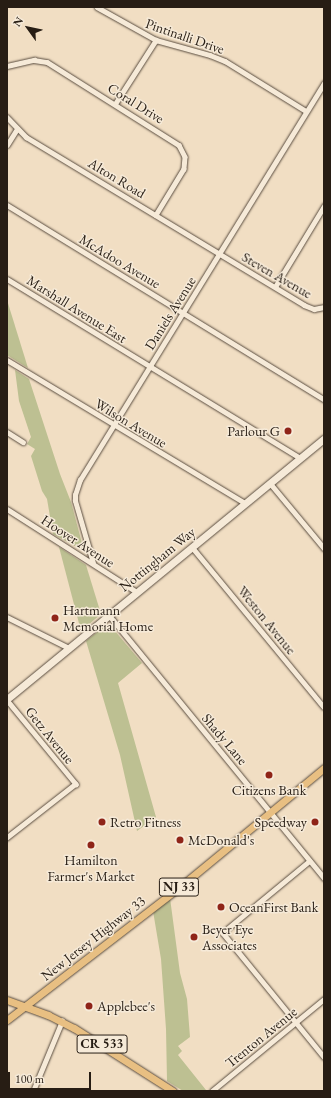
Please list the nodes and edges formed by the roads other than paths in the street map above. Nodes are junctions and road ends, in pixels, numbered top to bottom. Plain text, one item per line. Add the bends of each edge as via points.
1 (97, 7) edge
2 (156, 40) junction
3 (7, 66) edge
4 (324, 83) edge
5 (116, 104) junction
6 (306, 111) junction
7 (7, 117) edge
8 (17, 129) junction
9 (7, 145) edge
10 (7, 205) edge
11 (324, 206) edge
12 (156, 215) junction
13 (220, 254) junction
14 (7, 279) edge
15 (275, 287) junction
16 (324, 308) edge
17 (184, 312) junction
18 (7, 360) edge
19 (150, 367) junction
20 (324, 399) edge
21 (114, 425) junction
22 (7, 432) edge
23 (324, 439) edge
24 (23, 442) dead end
25 (300, 458) junction
26 (270, 483) junction
27 (245, 503) junction
28 (7, 509) edge
29 (192, 547) junction
30 (324, 548) edge
31 (93, 563) junction
32 (137, 592) junction
33 (109, 615) junction
34 (7, 616) edge
35 (69, 648) junction
36 (7, 699) edge
37 (324, 707) edge
38 (324, 768) edge
39 (270, 812) junction
40 (7, 838) edge
41 (310, 861) junction
42 (324, 878) edge
43 (324, 999) edge
44 (7, 1000) edge
45 (25, 1007) junction
46 (7, 1020) edge
47 (62, 1021) junction
48 (296, 1022) junction
49 (324, 1057) edge
50 (33, 1091) edge
51 (173, 1091) edge
52 (212, 1091) edge

1 - 2 street, Pintinalli Drive
2 - 5 street
2 - 6 street, Pintinalli Drive via 225,61
3 - 5 street, Coral Drive via 27,60 47,62
4 - 6 street, Daniels Avenue
5 - 12 street, Coral Drive via 175,141 183,150 184,169
6 - 13 street, Daniels Avenue
7 - 8 street, Alton Road
8 - 9 street
8 - 12 street, Alton Road via 26,137
10 - 17 street, McAdoo Avenue
11 - 15 street
12 - 13 street, Alton Road
13 - 15 street, Steven Avenue
13 - 17 street, Daniels Avenue
14 - 19 street, Marshall Avenue East
15 - 16 street, Steven Avenue via 308,307
17 - 19 street, Daniels Avenue
17 - 20 street, McAdoo Avenue
18 - 21 street, Wilson Avenue
19 - 21 street, Daniels Avenue
19 - 25 street, Marshall Avenue East
21 - 27 street, Wilson Avenue
21 - 31 street, Daniels Avenue via 80,480 75,495
22 - 24 street
23 - 25 street, Nottingham Way
25 - 26 street, Nottingham Way
26 - 27 street, Nottingham Way
26 - 30 street
27 - 29 street, Nottingham Way
28 - 31 street, Hoover Avenue
29 - 32 street, Nottingham Way
29 - 37 street, Weston Avenue
31 - 32 street, Hoover Avenue
32 - 33 street, Nottingham Way
33 - 35 street, Nottingham Way
33 - 39 street, Shady Lane
34 - 35 street
35 - 36 street, Nottingham Way
36 - 40 street, Getz Avenue via 76,784
38 - 39 main road, New Jersey Highway 33 / NJ 33
39 - 41 street, Shady Lane
39 - 45 main road, New Jersey Highway 33 / NJ 33 via 176,890
41 - 42 street, Shady Lane
41 - 48 street via 223,933
43 - 48 street, Trenton Avenue
44 - 45 main road, CR 533
45 - 46 main road, New Jersey Highway 33 / NJ 33
45 - 47 main road, CR 533
47 - 50 street
47 - 51 main road, CR 533
48 - 49 street
48 - 52 street, Trenton Avenue

